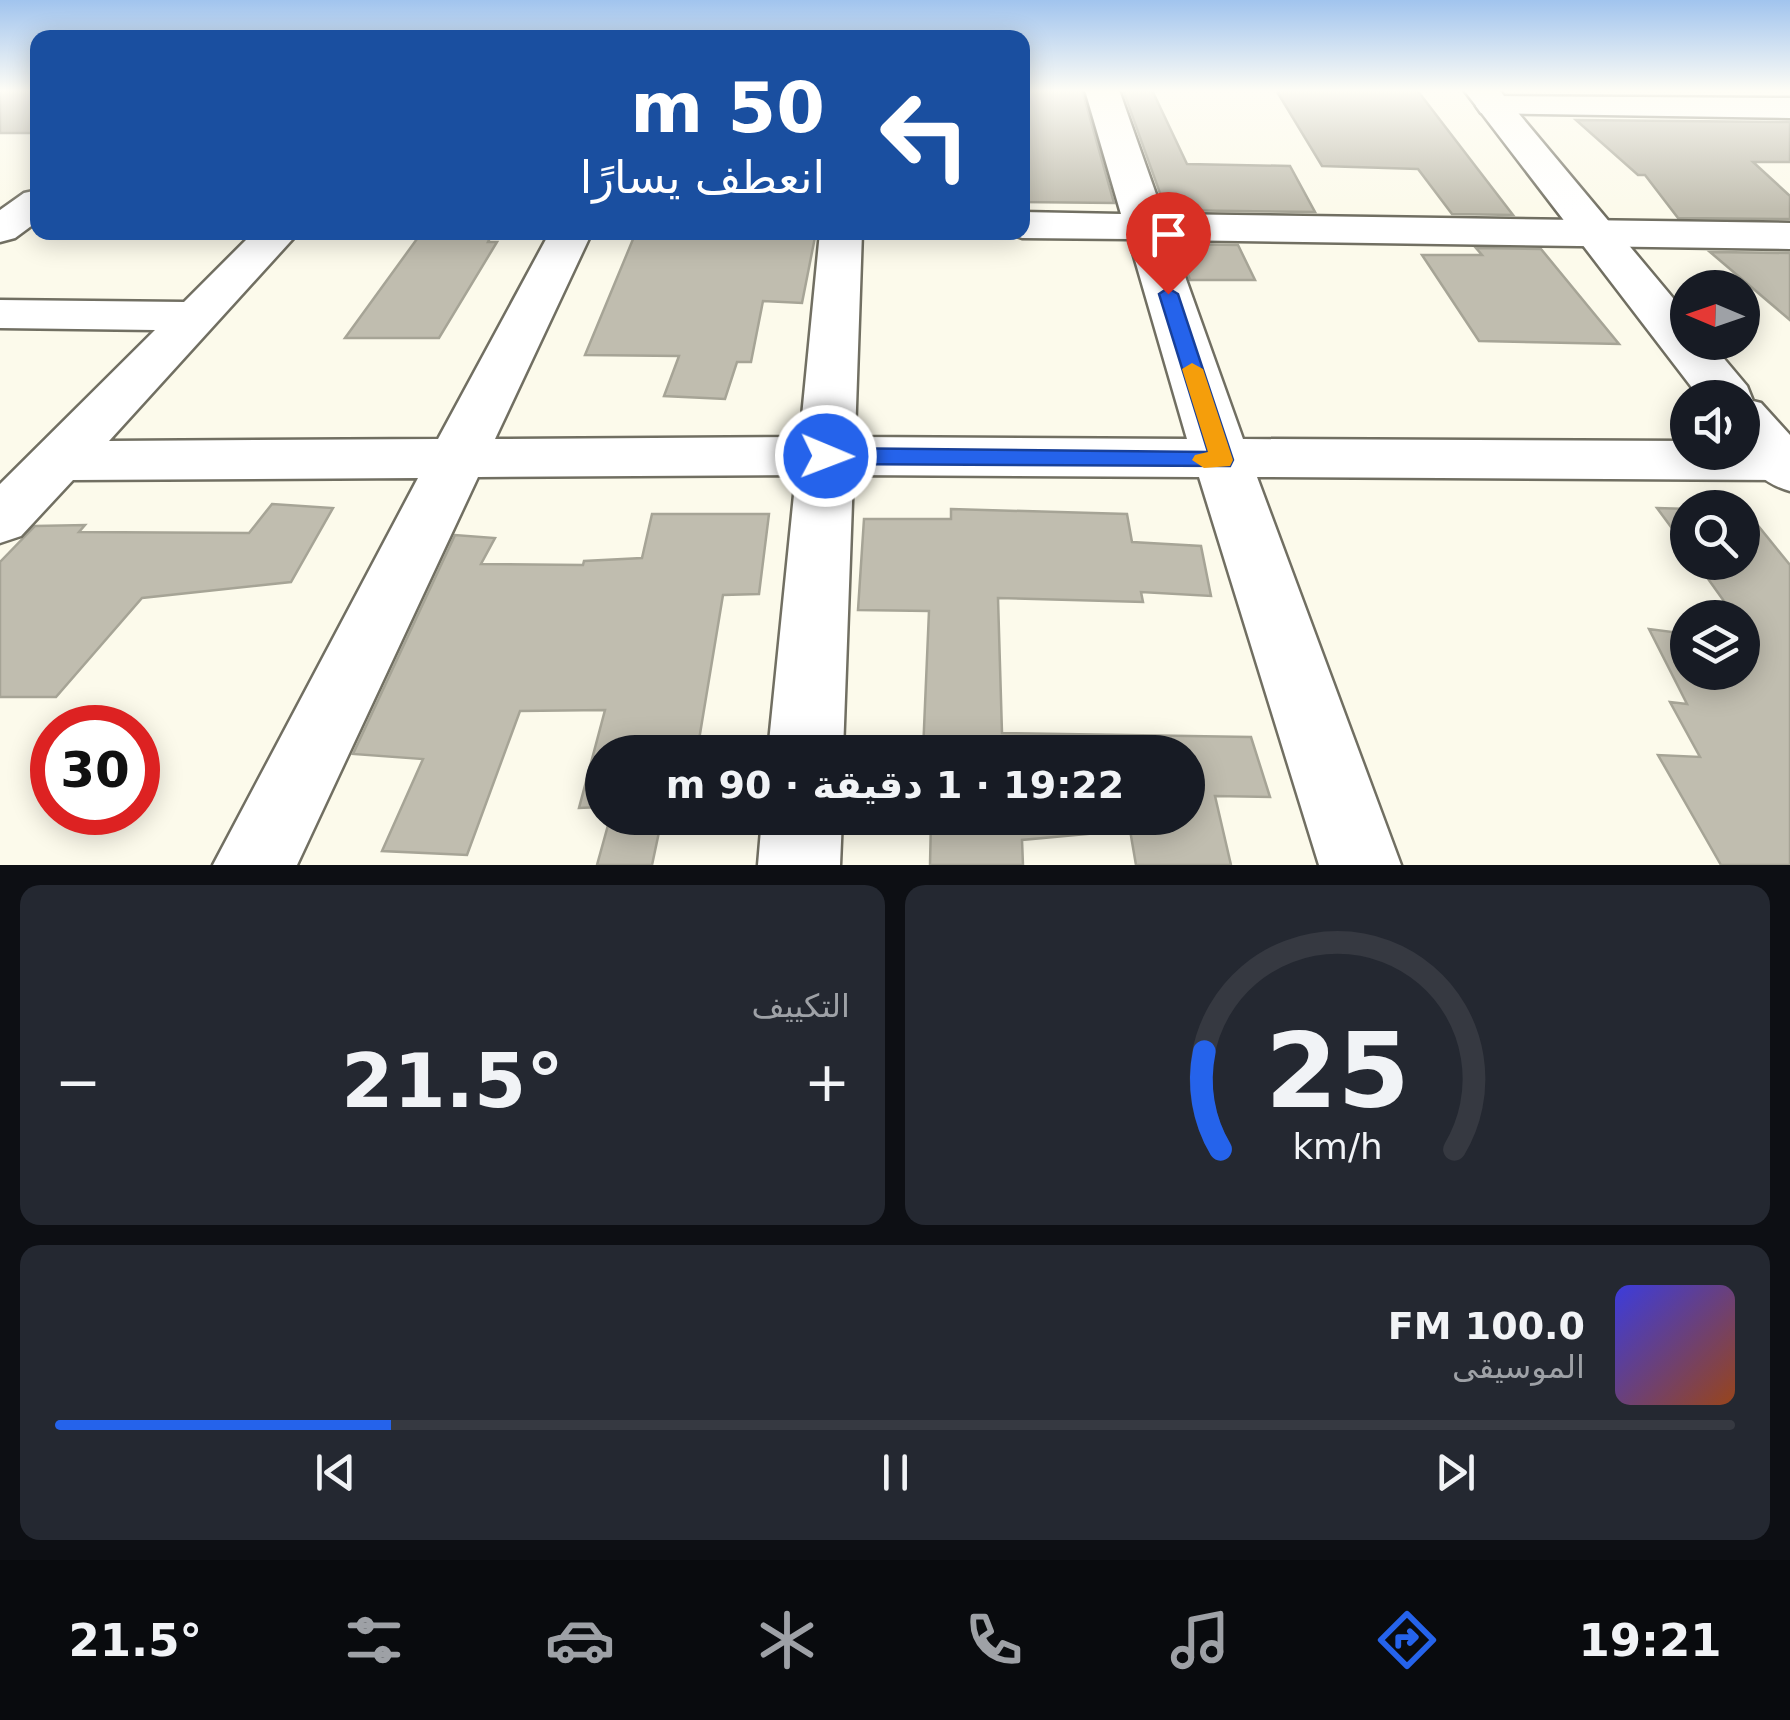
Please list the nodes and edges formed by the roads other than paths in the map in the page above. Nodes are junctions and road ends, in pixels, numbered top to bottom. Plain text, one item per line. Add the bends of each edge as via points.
1 (1115, 130) edge
2 (1512, 130) edge
3 (30, 208) edge
4 (1030, 225) edge
5 (1147, 227) junction
6 (0, 229) edge
7 (1594, 234) junction
8 (1790, 236) edge
9 (270, 240) edge
10 (567, 240) edge
11 (841, 240) edge
12 (0, 314) edge
13 (198, 316) junction
14 (1765, 434) edge
15 (826, 456) junction
16 (455, 459) junction
17 (58, 460) junction
18 (1222, 460) junction
19 (0, 521) edge
20 (807, 735) edge
21 (801, 835) edge
22 (254, 865) edge
23 (799, 865) edge
24 (1360, 865) edge

1 - 5 street
2 - 7 street
3 - 6 street
4 - 5 street
5 - 7 street
5 - 18 street
7 - 8 street
7 - 14 street
9 - 13 street
10 - 16 street
11 - 15 street
12 - 13 street
13 - 17 street
14 - 18 street
15 - 16 street
15 - 18 street
15 - 20 street
16 - 17 street
16 - 22 street
17 - 19 street
18 - 24 street
21 - 23 street

